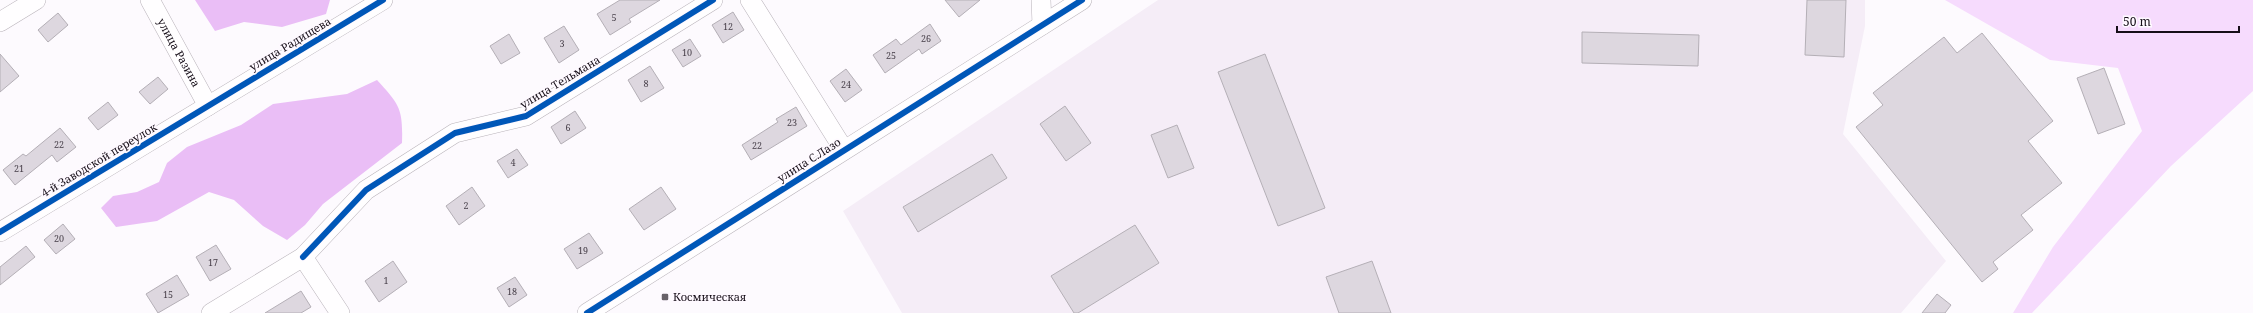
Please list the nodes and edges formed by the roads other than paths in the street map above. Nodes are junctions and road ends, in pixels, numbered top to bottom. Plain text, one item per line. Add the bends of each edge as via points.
1 (36, 0) edge
2 (150, 0) edge
3 (383, 0) edge
4 (713, 0) edge
5 (750, 0) edge
6 (1041, 0) edge
7 (1082, 0) edge
8 (0, 22) edge
9 (1042, 25) junction
10 (208, 106) junction
11 (844, 150) junction
12 (0, 232) edge
13 (303, 257) junction
14 (211, 313) edge
15 (340, 313) edge
16 (587, 313) edge

1 - 8 street
2 - 10 street, улица Разина
3 - 10 street, улица Радищева
4 - 13 street, улица Тельмана via 526,116 455,133 366,190
5 - 11 street
6 - 9 street
7 - 9 street, улица С.Лазо
9 - 11 street, улица С.Лазо
10 - 12 street, 4-й Заводской переулок
11 - 16 street, улица С.Лазо
13 - 14 street, улица Тельмана
13 - 15 street

